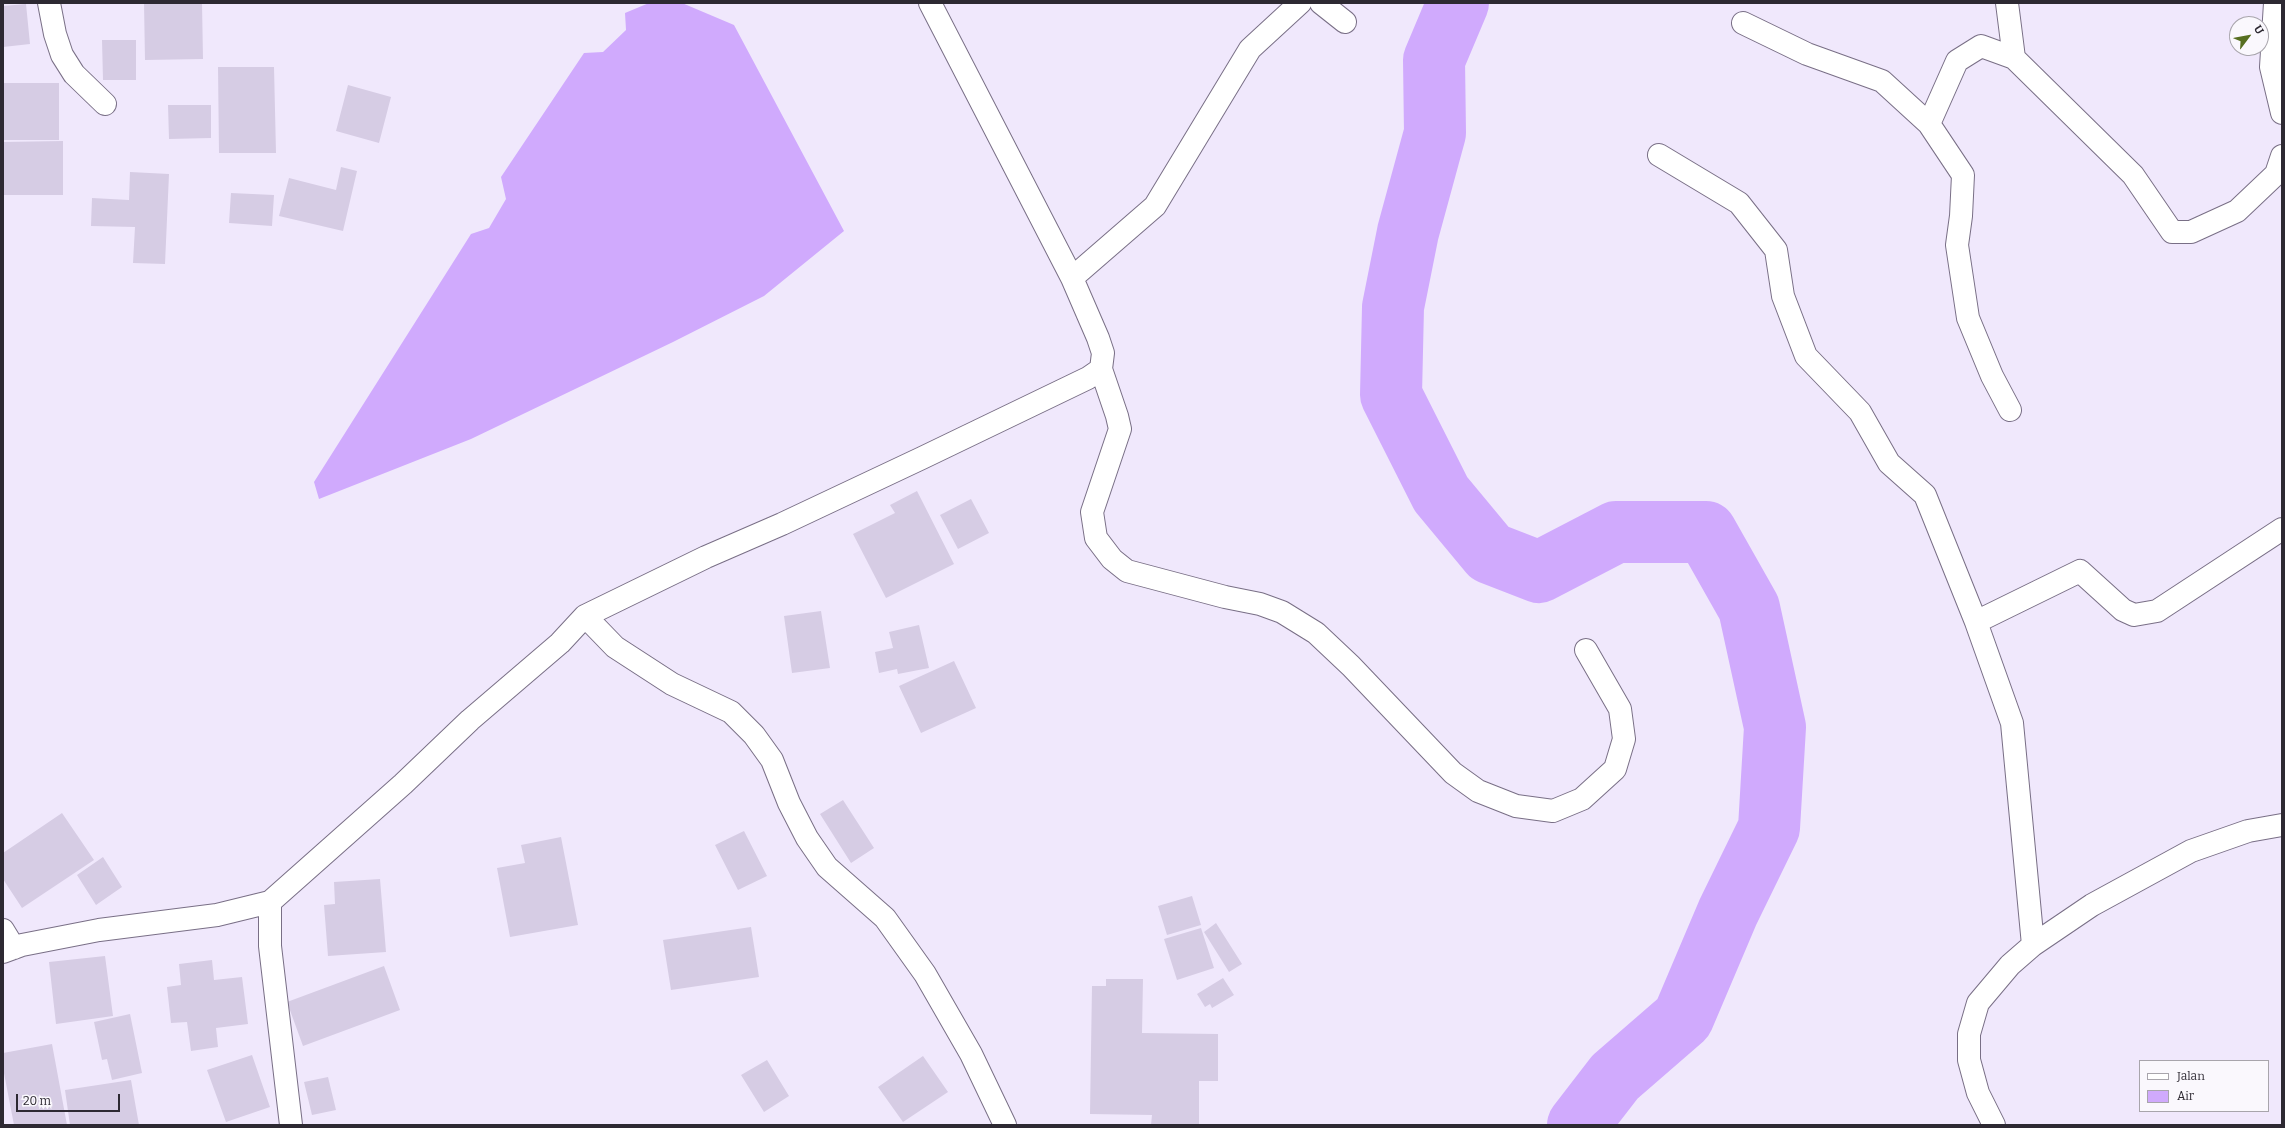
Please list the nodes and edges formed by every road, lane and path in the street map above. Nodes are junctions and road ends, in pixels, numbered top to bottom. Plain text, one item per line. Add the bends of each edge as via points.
1 (49, 3) edge
2 (930, 3) edge
3 (1300, 3) edge
4 (1321, 3) edge
5 (2007, 3) edge
6 (2275, 3) edge
7 (1345, 22) dead end
8 (1743, 23) dead end
9 (2014, 58) junction
10 (105, 104) dead end
11 (2282, 113) edge
12 (1929, 124) junction
13 (1659, 155) dead end
14 (2282, 156) edge
15 (1072, 278) junction
16 (1101, 369) junction
17 (2010, 410) dead end
18 (2282, 529) edge
19 (585, 616) junction
20 (1976, 622) junction
21 (1586, 650) dead end
22 (2282, 825) edge
23 (270, 902) junction
24 (7, 943) edge
25 (2033, 945) junction
26 (291, 1125) edge
27 (1005, 1125) edge
28 (1994, 1125) edge

1 - 10 street via 62,55 74,74
2 - 15 street
3 - 15 street via 1250,48 1155,206
4 - 7 street
5 - 9 street
6 - 11 street via 2272,67
8 - 12 street via 1807,54 1882,81
9 - 12 street via 1981,46 1957,61
9 - 14 street via 2133,175 2172,232 2191,232 2237,211 2276,174
12 - 17 street via 1963,175 1962,216 1957,245 1968,318 1992,376
13 - 20 street via 1739,203 1776,250 1783,296 1806,356 1860,412 1889,463 1925,494
15 - 16 street via 1098,338 1102,353
16 - 19 street via 1088,378 922,458 706,557
16 - 21 street via 1120,429 1092,512 1096,538 1112,559 1127,571 1282,612 1309,629 1351,666 1453,773 1478,791 1516,806 1553,811 1582,799 1615,769 1624,739 1620,709
18 - 20 street via 2157,611 2134,615 2123,610 2080,571
19 - 23 street via 560,643 470,720 403,784
19 - 27 street via 615,647 672,684 731,712 754,735 772,760 803,831 827,867 885,918 925,974 971,1054
20 - 25 street via 2012,723
22 - 25 street via 2248,831 2191,851 2092,906
23 - 24 street via 217,915
23 - 26 street via 270,946
25 - 28 street via 2010,965 1978,1003 1970,1034 1969,1060 1978,1093

